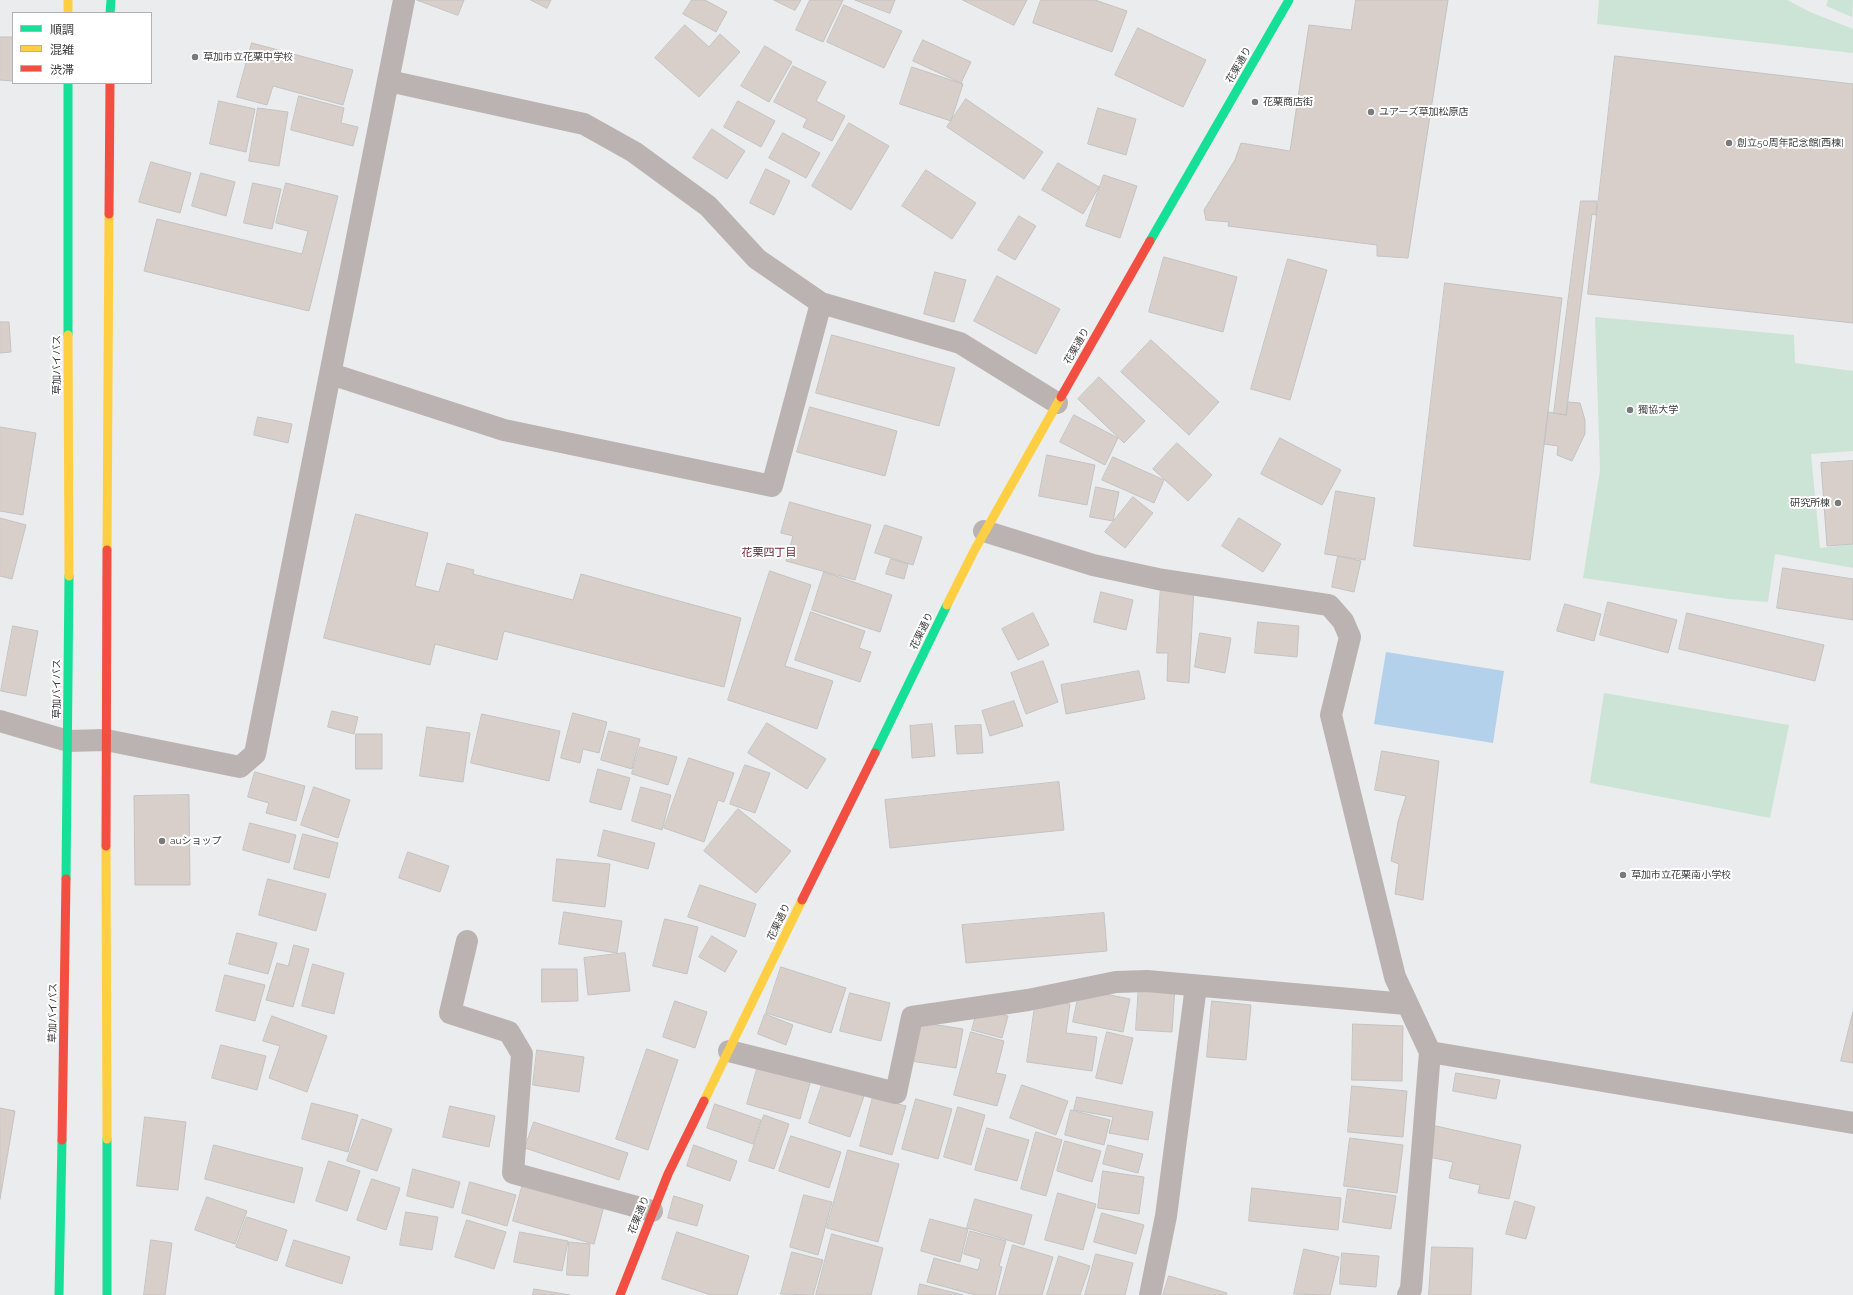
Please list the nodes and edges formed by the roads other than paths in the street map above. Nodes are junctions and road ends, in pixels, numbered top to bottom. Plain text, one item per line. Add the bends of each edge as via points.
1 (68, 0) edge
2 (111, 0) edge
3 (404, 0) edge
4 (1289, 0) edge
5 (68, 12) edge
6 (110, 12) edge
7 (388, 81) junction
8 (68, 84) edge
9 (110, 84) edge
10 (821, 303) junction
11 (331, 374) junction
12 (1056, 403) junction
13 (984, 531) junction
14 (0, 721) edge
15 (106, 740) junction
16 (68, 741) junction
17 (467, 941) dead end
18 (1196, 986) junction
19 (1406, 1004) junction
20 (729, 1051) junction
21 (1430, 1052) junction
22 (1853, 1123) edge
23 (652, 1211) junction
24 (59, 1295) edge
25 (107, 1295) edge
26 (620, 1295) edge
27 (1150, 1295) edge
28 (1408, 1295) edge

1 - 5 main road
2 - 6 main road
3 - 7 street
4 - 12 main road, 花栗通り
7 - 10 street via 584,124 634,152 708,206 757,259
7 - 11 street
8 - 16 main road, 草加バイパス
9 - 15 main road
10 - 11 street via 772,486 504,430
10 - 12 street via 960,343
11 - 15 street via 255,754 240,767
12 - 13 main road, 花栗通り
13 - 19 street via 1100,567 1158,579 1329,605 1343,621 1350,637 1331,715 1396,977
13 - 20 main road, 花栗通り
14 - 16 street
15 - 16 street
15 - 25 main road
16 - 24 main road, 草加バイパス
17 - 23 street via 450,1013 509,1032 522,1054 513,1173
18 - 19 street
18 - 20 street via 1147,981 1116,982 1028,1000 912,1016 896,1093
18 - 27 street via 1166,1216
19 - 21 street
20 - 23 main road, 花栗通り
21 - 22 street
21 - 28 street via 1411,1289
23 - 26 main road, 花栗通り

